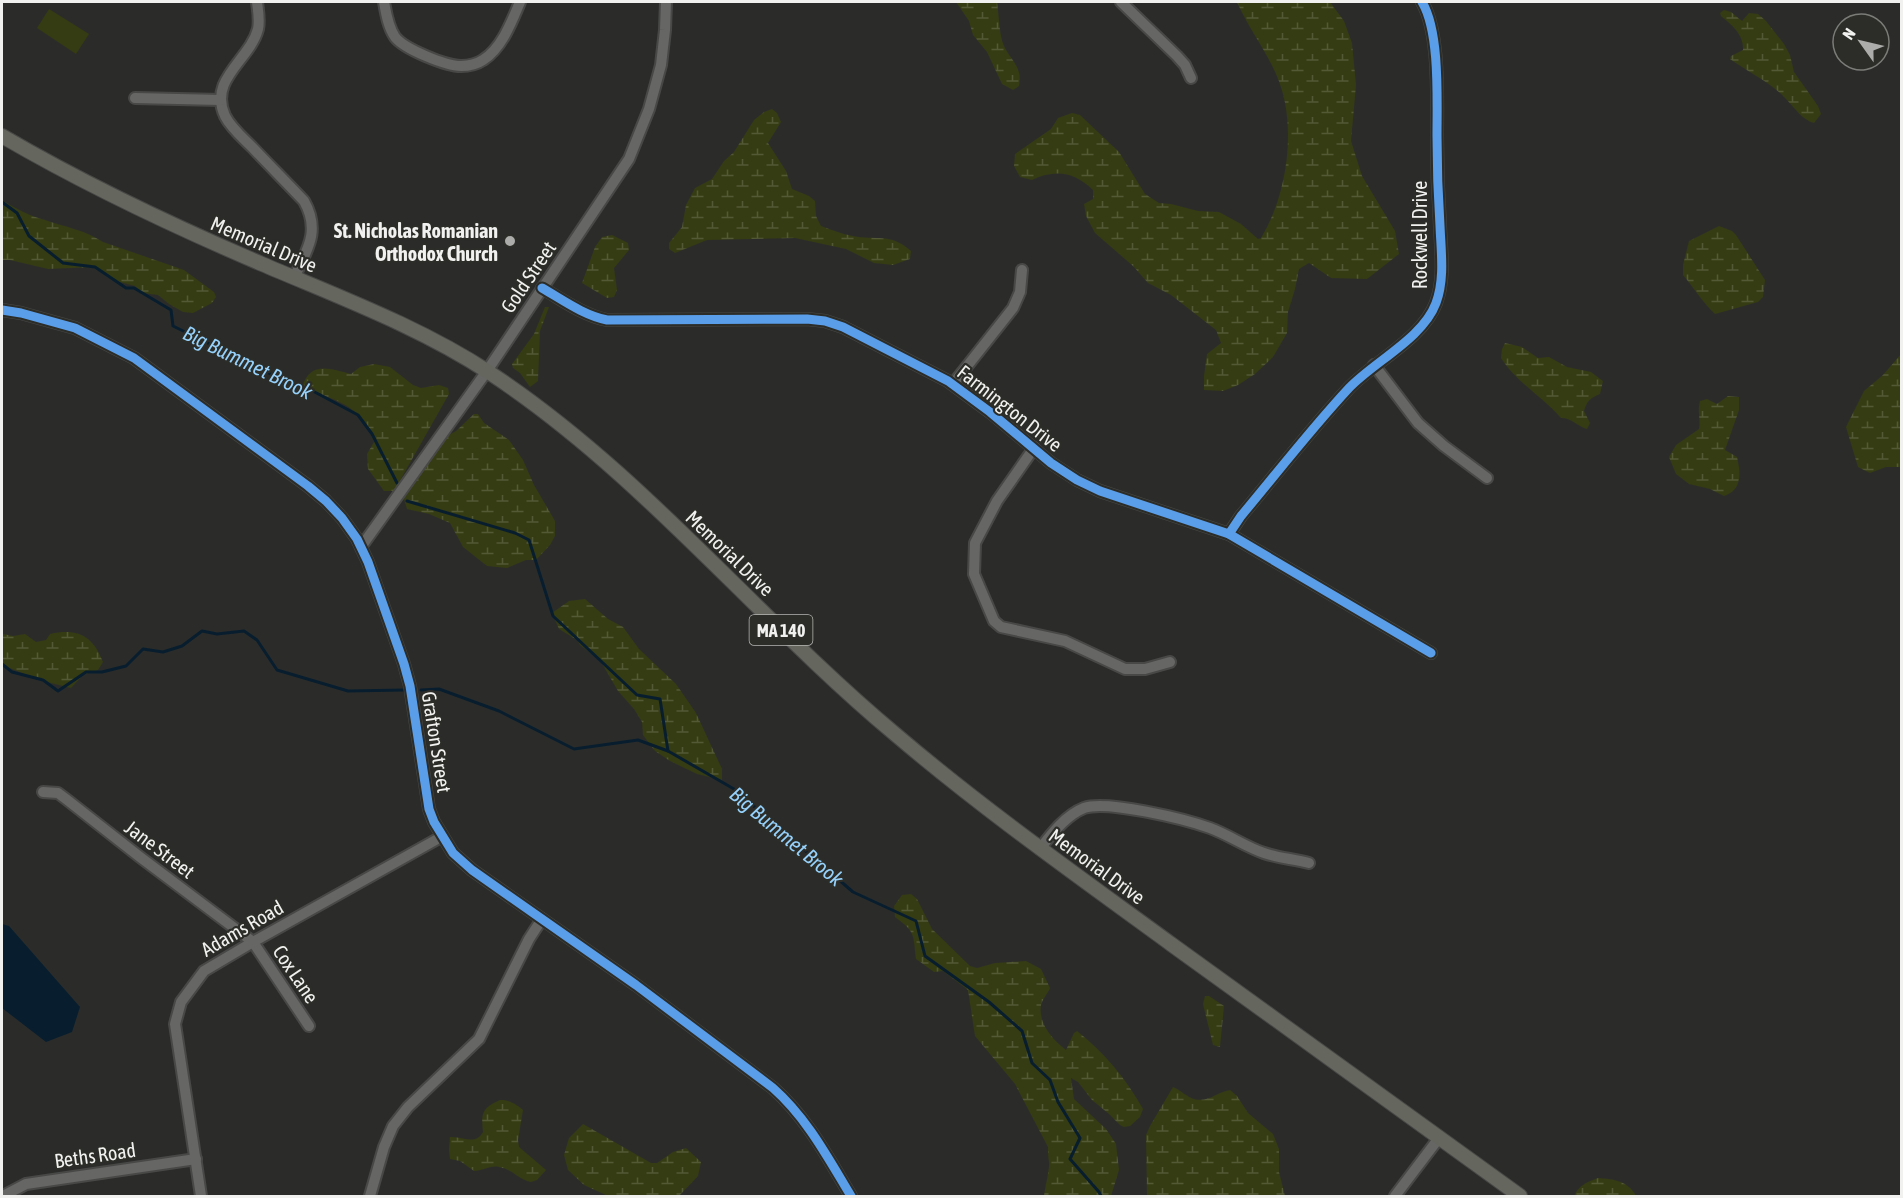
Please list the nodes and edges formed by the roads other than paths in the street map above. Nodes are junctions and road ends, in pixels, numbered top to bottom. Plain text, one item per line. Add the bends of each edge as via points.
1 (256, 2) edge
2 (384, 2) edge
3 (520, 2) edge
4 (666, 2) edge
5 (1121, 2) edge
6 (1422, 2) edge
7 (1191, 78) dead end
8 (135, 98) dead end
9 (222, 100) junction
10 (2, 136) edge
11 (1022, 270) dead end
12 (294, 278) junction
13 (542, 288) junction
14 (2, 310) edge
15 (1374, 365) junction
16 (487, 371) junction
17 (953, 384) junction
18 (1034, 448) junction
19 (1486, 478) dead end
20 (1229, 534) junction
21 (361, 547) junction
22 (1431, 653) dead end
23 (1170, 662) dead end
24 (43, 792) dead end
25 (441, 837) junction
26 (1040, 849) junction
27 (1309, 863) dead end
28 (542, 919) junction
29 (253, 942) junction
30 (309, 1026) dead end
31 (1439, 1138) junction
32 (196, 1159) junction
33 (372, 1196) edge
34 (3, 1197) edge
35 (201, 1197) edge
36 (852, 1197) edge
37 (1395, 1197) edge
38 (1520, 1197) edge

1 - 9 street via 256,34 227,77
2 - 3 street via 394,36 404,46 463,66 482,60 496,48
4 - 13 street, Gold Street via 661,65 636,144 621,173
5 - 7 street via 1177,56
6 - 15 street, Rockwell Drive via 1431,27 1437,83 1440,286 1436,304 1423,324
8 - 9 street
9 - 12 street via 230,123 309,209 312,234
10 - 12 main road, Memorial Drive / MA 140 via 149,214
11 - 17 street via 1020,292 1013,308
12 - 16 main road, Memorial Drive / MA 140 via 413,331
13 - 16 street, Gold Street
13 - 17 street, Farmington Drive via 582,312 607,320 825,321
14 - 21 street, Grafton Street via 75,328 134,358 309,487 335,509
15 - 19 street via 1418,423
15 - 20 street, Rockwell Drive via 1343,395
16 - 21 street, Gold Street
16 - 26 main road, Memorial Drive / MA 140 via 588,446 866,710
17 - 18 street, Farmington Drive
18 - 20 street, Farmington Drive via 1064,473 1088,486
18 - 23 street via 997,501 975,543 974,574 994,621 1001,627 1065,640 1125,669 1145,669
20 - 22 street, Farmington Drive
21 - 25 street, Grafton Street via 404,664 429,809
24 - 29 street, Jane Street via 58,793
25 - 28 street, Grafton Street via 472,870
25 - 29 street, Adams Road
26 - 27 street via 1060,824 1077,811 1109,806 1207,827 1263,853
26 - 31 main road, Memorial Drive / MA 140
28 - 33 street via 478,1039 393,1126
28 - 36 street, Grafton Street via 781,1095 813,1133
29 - 30 street, Cox Lane
29 - 32 street, Adams Road via 204,971 181,1002 175,1024
31 - 37 street
31 - 38 main road, Memorial Drive / MA 140
32 - 34 street, Beths Road via 26,1184
32 - 35 street, Adams Road

